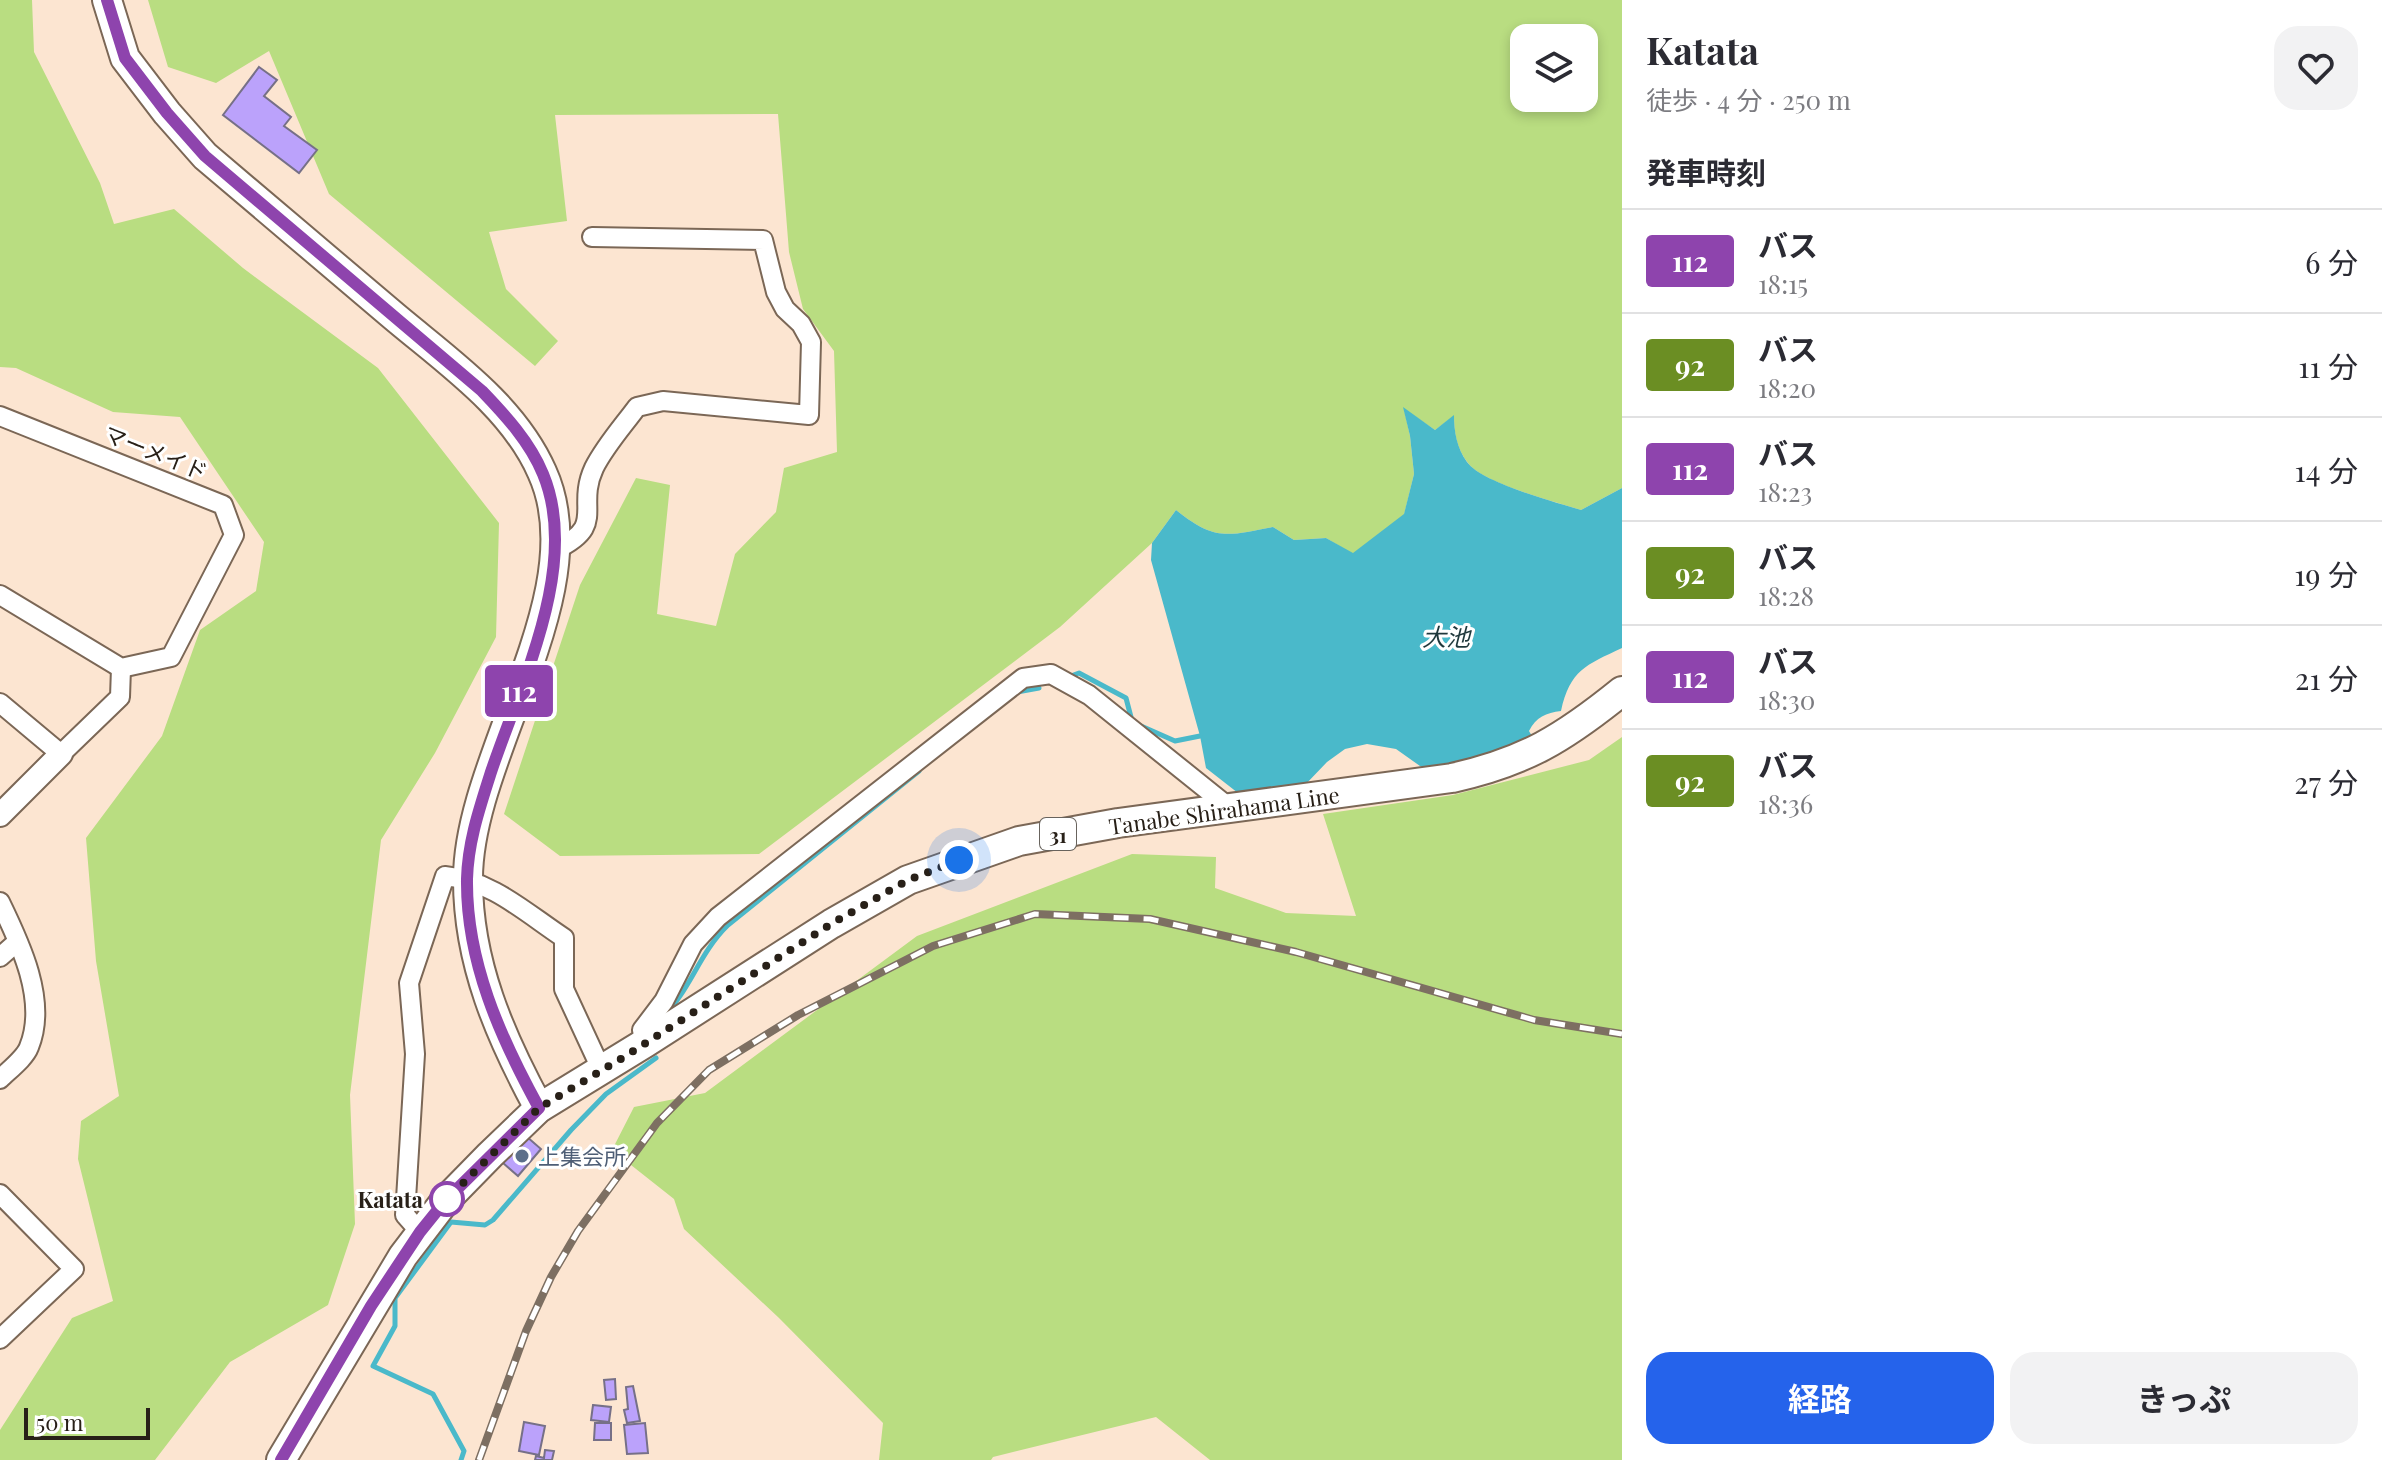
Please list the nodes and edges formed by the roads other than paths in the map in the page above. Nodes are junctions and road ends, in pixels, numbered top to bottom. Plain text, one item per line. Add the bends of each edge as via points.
1 (107, 0) edge
2 (592, 237) dead end
3 (0, 416) edge
4 (555, 550) junction
5 (0, 595) edge
6 (121, 668) junction
7 (1622, 691) edge
8 (0, 703) edge
9 (61, 754) junction
10 (1231, 809) junction
11 (0, 815) edge
12 (467, 878) junction
13 (0, 902) edge
14 (17, 942) junction
15 (0, 957) edge
16 (645, 1043) junction
17 (602, 1071) junction
18 (0, 1079) edge
19 (539, 1108) junction
20 (3, 1203) edge
21 (420, 1232) junction
22 (0, 1339) edge
23 (281, 1460) edge

1 - 4 main road via 125,58 205,156 503,413 543,473 555,514
2 - 4 street via 763,240 776,292 811,342 809,415 663,401 637,407 594,469 586,528
3 - 6 street, マーメイド via 223,505 234,535 171,657
4 - 12 main road via 545,610 473,829
5 - 6 street
6 - 9 street via 120,697
7 - 10 main road, Tanabe Shirahama Line / 31 via 1538,751 1492,770
8 - 9 street
9 - 11 street
10 - 16 main road, Tanabe Shirahama Line / 31 via 1019,841 908,880
10 - 16 street via 1089,695 1051,674 1023,678 718,917 693,944 664,1001 642,1030
12 - 17 street via 564,938 564,989
12 - 19 main road via 471,937 488,1002
12 - 21 street via 445,876 409,983 415,1054 405,1215
13 - 14 street
14 - 15 street
14 - 18 street via 36,1012 29,1049
16 - 17 main road, Tanabe Shirahama Line / 31
17 - 19 main road, Tanabe Shirahama Line / 31
19 - 21 main road, Tanabe Shirahama Line / 31
20 - 22 street via 74,1269
21 - 23 main road, Tanabe Shirahama Line / 31

